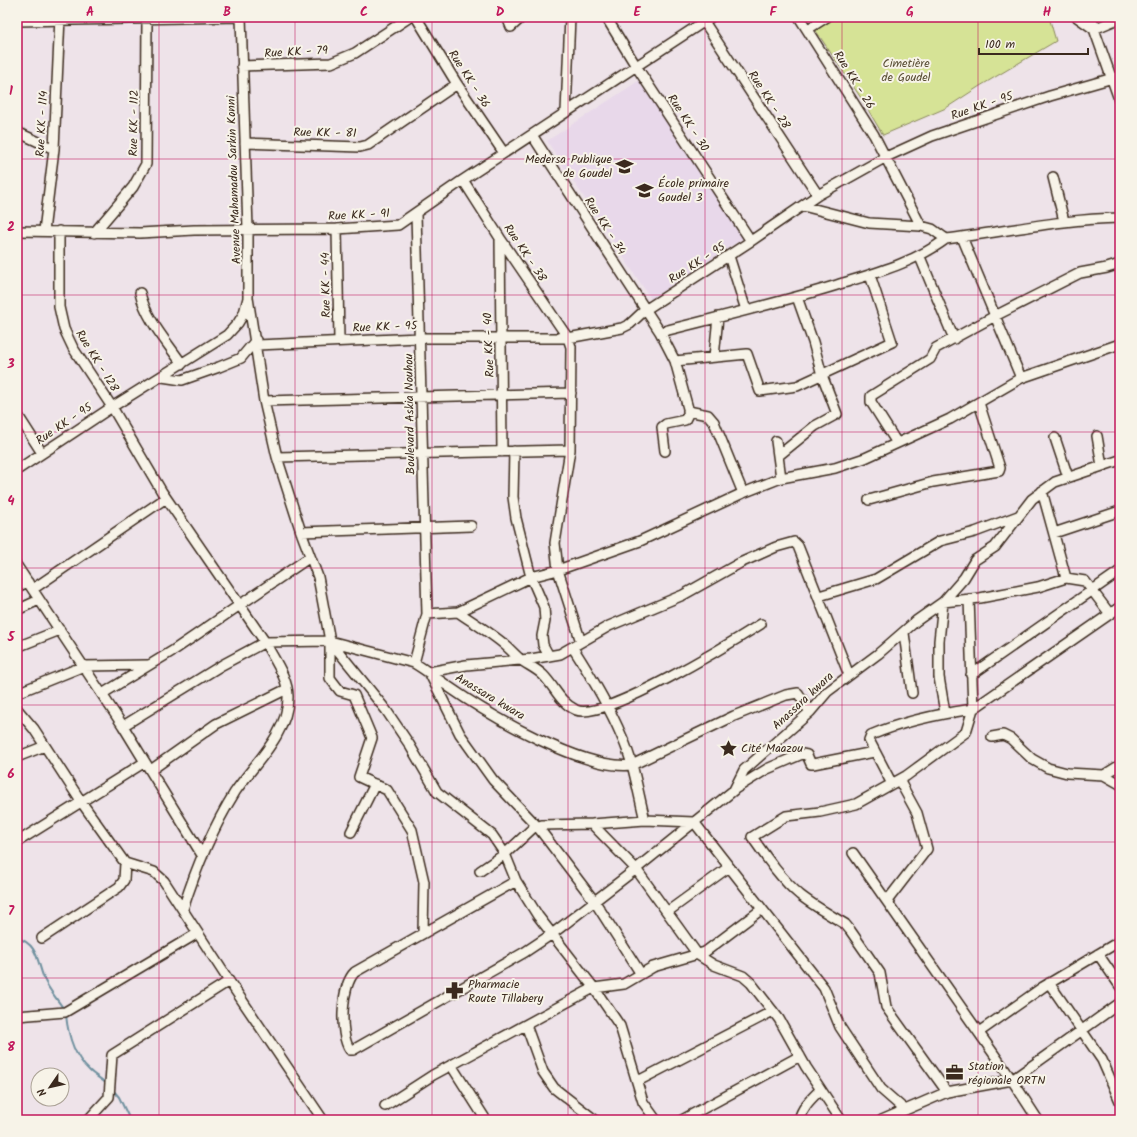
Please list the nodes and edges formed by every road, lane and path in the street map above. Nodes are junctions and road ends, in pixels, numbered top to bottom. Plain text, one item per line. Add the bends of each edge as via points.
1 (241, 17) edge
2 (410, 17) edge
3 (416, 17) edge
4 (507, 17) edge
5 (522, 17) edge
6 (570, 17) edge
7 (606, 17) edge
8 (799, 17) edge
9 (827, 17) edge
10 (1077, 17) edge
11 (1092, 17) edge
12 (706, 18) edge
13 (1120, 18) edge
14 (60, 19) edge
15 (147, 19) junction
16 (17, 21) edge
17 (808, 29) junction
18 (1094, 29) junction
19 (242, 66) junction
20 (636, 66) junction
21 (1116, 77) edge
22 (457, 84) junction
23 (1120, 102) edge
24 (566, 112) junction
25 (17, 132) edge
26 (532, 135) junction
27 (245, 143) junction
28 (54, 149) junction
29 (504, 153) junction
30 (886, 157) junction
31 (1053, 177) dead end
32 (463, 180) junction
33 (818, 196) junction
34 (803, 206) junction
35 (416, 214) junction
36 (1120, 218) edge
37 (1064, 221) junction
38 (921, 226) junction
39 (248, 229) junction
40 (337, 229) junction
41 (17, 231) edge
42 (44, 231) junction
43 (58, 231) junction
44 (94, 233) junction
45 (962, 237) junction
46 (500, 238) junction
47 (946, 239) junction
48 (751, 242) junction
49 (729, 256) junction
50 (920, 257) junction
51 (1120, 264) edge
52 (870, 275) junction
53 (140, 293) dead end
54 (797, 297) junction
55 (248, 298) junction
56 (645, 310) junction
57 (746, 310) junction
58 (995, 316) junction
59 (718, 317) junction
60 (660, 332) junction
61 (227, 335) joint
62 (500, 337) junction
63 (420, 338) junction
64 (568, 338) junction
65 (954, 339) junction
66 (339, 340) junction
67 (256, 343) junction
68 (1120, 344) edge
69 (714, 357) junction
70 (675, 361) junction
71 (182, 364) junction
72 (822, 375) junction
73 (162, 377) junction
74 (1021, 378) junction
75 (572, 393) junction
76 (503, 395) junction
77 (422, 398) junction
78 (264, 401) junction
79 (979, 403) junction
80 (112, 407) junction
81 (688, 411) junction
82 (17, 414) edge
83 (1097, 436) dead end
84 (1055, 438) dead end
85 (776, 441) dead end
86 (897, 443) junction
87 (570, 450) junction
88 (514, 451) junction
89 (665, 451) dead end
90 (423, 452) junction
91 (502, 452) junction
92 (42, 453) junction
93 (778, 456) junction
94 (277, 457) junction
95 (1120, 460) edge
96 (1102, 466) junction
97 (17, 470) edge
98 (1068, 477) junction
99 (781, 478) junction
100 (1042, 491) junction
101 (743, 493) junction
102 (166, 498) junction
103 (869, 500) dead end
104 (1120, 511) edge
105 (1018, 516) junction
106 (471, 526) dead end
107 (424, 527) junction
108 (301, 532) junction
109 (1054, 533) junction
110 (310, 557) junction
111 (17, 566) edge
112 (558, 570) junction
113 (1120, 571) edge
114 (531, 577) junction
115 (1066, 578) junction
116 (28, 582) junction
117 (17, 587) edge
118 (1093, 589) junction
119 (33, 590) junction
120 (819, 596) junction
121 (969, 599) junction
122 (39, 600) junction
123 (943, 602) junction
124 (241, 604) junction
125 (1120, 608) edge
126 (17, 610) edge
127 (458, 612) junction
128 (427, 614) junction
129 (1110, 614) junction
130 (762, 624) dead end
131 (60, 630) junction
132 (904, 633) junction
133 (330, 641) junction
134 (265, 642) junction
135 (581, 642) junction
136 (17, 647) edge
137 (573, 648) junction
138 (549, 656) junction
139 (520, 659) junction
140 (414, 663) junction
141 (149, 665) junction
142 (84, 666) junction
143 (429, 672) junction
144 (849, 675) junction
145 (971, 675) junction
146 (287, 689) junction
147 (912, 692) dead end
148 (17, 693) edge
149 (102, 694) junction
150 (607, 708) junction
151 (17, 709) edge
152 (973, 709) junction
153 (810, 712) junction
154 (945, 713) junction
155 (123, 726) junction
156 (992, 737) dead end
157 (45, 746) junction
158 (874, 752) junction
159 (17, 757) edge
160 (145, 762) junction
161 (632, 765) junction
162 (1120, 765) edge
163 (151, 770) junction
164 (1104, 775) junction
165 (895, 782) junction
166 (375, 784) junction
167 (1120, 784) edge
168 (734, 790) junction
169 (82, 802) junction
170 (645, 820) junction
171 (694, 822) junction
172 (592, 824) junction
173 (537, 826) junction
174 (351, 832) dead end
175 (17, 842) edge
176 (853, 853) dead end
177 (505, 854) junction
178 (202, 855) junction
179 (125, 862) junction
180 (729, 867) junction
181 (636, 870) junction
182 (480, 871) dead end
183 (516, 881) junction
184 (887, 901) junction
185 (595, 902) junction
186 (183, 909) junction
187 (762, 909) junction
188 (668, 912) junction
189 (198, 933) junction
190 (423, 933) junction
191 (552, 934) junction
192 (42, 938) dead end
193 (1120, 941) edge
194 (1098, 954) junction
195 (698, 956) junction
196 (641, 974) junction
197 (229, 981) junction
198 (1049, 983) junction
199 (1120, 986) edge
200 (594, 988) junction
201 (1120, 1003) edge
202 (773, 1011) junction
203 (17, 1016) edge
204 (526, 1025) junction
205 (1081, 1030) junction
206 (979, 1032) junction
207 (800, 1056) junction
208 (452, 1065) junction
209 (1012, 1080) junction
210 (638, 1081) junction
211 (820, 1090) junction
212 (947, 1092) junction
213 (1120, 1101) edge
214 (385, 1106) dead end
215 (905, 1110) junction
216 (88, 1120) edge
217 (323, 1120) edge
218 (486, 1120) edge
219 (595, 1120) edge
220 (656, 1120) edge
221 (682, 1120) edge
222 (799, 1120) edge
223 (841, 1120) edge
224 (882, 1120) edge
225 (1038, 1120) edge

1 - 15 street
1 - 19 street, Avenue Mahamadou Sarkin Konni
2 - 19 street, Rue KK - 79 via 355,53 331,63
3 - 22 street, Rue KK - 36
4 - 5 street via 511,27
6 - 24 street
7 - 20 street, Rue KK - 30
8 - 17 street, Rue KK - 26
9 - 17 street
10 - 18 street
11 - 18 street
12 - 20 street, Rue KK - 91
12 - 33 street, Rue KK - 28
13 - 18 street
14 - 15 street
14 - 16 street
14 - 28 street, Rue KK - 114
15 - 44 street, Rue KK - 112 via 146,164 133,187
17 - 30 street, Rue KK - 26
18 - 21 street
19 - 27 street, Avenue Mahamadou Sarkin Konni
20 - 24 street, Rue KK - 91
20 - 48 street, Rue KK - 30
21 - 23 street
21 - 30 street, Rue KK - 95 via 1050,96 932,136
22 - 27 street, Rue KK - 81 via 368,145 360,147
22 - 29 street, Rue KK - 36
24 - 26 street, Rue KK - 91
25 - 28 street
26 - 29 street, Rue KK - 91
26 - 56 street, Rue KK - 34
27 - 39 street, Avenue Mahamadou Sarkin Konni
28 - 42 street, Rue KK - 114
29 - 32 street, Rue KK - 91
30 - 33 street, Rue KK - 95
30 - 38 street, Rue KK - 26
31 - 37 street
32 - 35 street, Rue KK - 91
32 - 46 street, Rue KK - 38
33 - 34 street, Rue KK - 95
34 - 38 street via 869,223
34 - 48 street, Rue KK - 95
35 - 40 street, Rue KK - 91 via 398,225
35 - 63 street, Boulevard Askia Nouhou
36 - 37 street
37 - 45 street
38 - 47 street via 932,229
39 - 40 street, Rue KK - 91
39 - 44 street, Rue KK - 91
39 - 55 street, Avenue Mahamadou Sarkin Konni
40 - 66 street, Rue KK - 44
41 - 42 street, Rue KK - 91
42 - 43 street, Rue KK - 91
43 - 44 street, Rue KK - 91
43 - 80 street, Rue KK - 128 via 59,307 64,330
45 - 47 street
45 - 58 street
46 - 62 street, Rue KK - 40
46 - 64 street, Rue KK - 38
47 - 50 street
48 - 49 street, Rue KK - 95
49 - 56 street, Rue KK - 95
49 - 57 street
50 - 52 street
50 - 65 street
51 - 58 street via 1080,273
52 - 54 street
52 - 72 street via 892,342
53 - 71 street via 151,319
54 - 57 street
54 - 72 street
55 - 61 street, Avenue Mahamadou Sarkin Konni via 244,313
55 - 67 street
56 - 60 street, Rue KK - 34
56 - 64 street, Rue KK - 95 via 622,328
57 - 59 street
58 - 65 street
58 - 74 street
59 - 60 street
59 - 69 street
60 - 70 street, Rue KK - 34
61 - 71 street, Rue KK - 95
62 - 63 street, Rue KK - 95
62 - 64 street, Rue KK - 95
62 - 76 street, Rue KK - 40
63 - 66 street, Rue KK - 95
63 - 77 street, Boulevard Askia Nouhou
64 - 75 street via 572,358
65 - 86 street via 936,348 930,359 871,396 871,402
66 - 67 street, Rue KK - 95
67 - 73 street via 241,358 219,368 182,380
67 - 78 street
68 - 74 street
69 - 70 street
69 - 72 street via 748,354 758,389 762,392 794,388
70 - 81 street, Rue KK - 34
71 - 73 street, Rue KK - 95
72 - 93 street via 837,414 815,426
73 - 80 street, Rue KK - 95
74 - 79 street
75 - 76 street
75 - 87 street
76 - 77 street
76 - 91 street, Rue KK - 40
77 - 78 street
77 - 90 street, Boulevard Askia Nouhou
78 - 94 street
79 - 86 street
79 - 103 street via 1000,468 998,471 933,482
80 - 92 street, Rue KK - 95
80 - 102 street, Rue KK - 128
81 - 89 street via 685,420 666,424 662,428
81 - 101 street via 708,415 714,422
82 - 92 street
83 - 96 street
84 - 98 street
85 - 93 street
86 - 99 street via 835,468
87 - 88 street
87 - 112 street via 555,535
88 - 91 street
88 - 114 street via 514,504
90 - 91 street
90 - 94 street
90 - 107 street, Boulevard Askia Nouhou
92 - 97 street, Rue KK - 95
93 - 99 street
94 - 108 street
95 - 96 street, Anassara kwara
96 - 98 street, Anassara kwara
98 - 100 street, Anassara kwara
99 - 101 street
100 - 105 street, Anassara kwara
100 - 109 street
101 - 112 street via 645,538
102 - 119 street
102 - 124 street, Rue KK - 128
104 - 109 street
105 - 120 street via 975,532 940,541 876,579
105 - 123 street, Anassara kwara via 995,548 975,560 964,578
106 - 107 street
107 - 108 street
107 - 128 street, Boulevard Askia Nouhou
108 - 110 street
109 - 115 street
110 - 124 street
110 - 133 street via 318,577
111 - 116 street
112 - 114 street
112 - 135 street
113 - 118 street
114 - 127 street
114 - 138 street via 544,607 542,636 543,645
115 - 118 street via 1083,580
115 - 121 street via 1038,587
116 - 117 street
116 - 119 street
118 - 129 street
118 - 145 street
119 - 122 street
120 - 135 street via 798,546 791,543 740,563 682,595 609,626
120 - 144 street
121 - 123 street
121 - 145 street
122 - 126 street
122 - 131 street
123 - 132 street, Anassara kwara
123 - 154 street via 939,677
124 - 134 street, Rue KK - 128
124 - 141 street
125 - 129 street
127 - 128 street
127 - 139 street via 506,645
128 - 140 street, Boulevard Askia Nouhou
129 - 152 street
130 - 150 street via 674,675
131 - 136 street
131 - 142 street
132 - 144 street, Anassara kwara
132 - 147 street
133 - 134 street, Anassara kwara
133 - 140 street, Anassara kwara
133 - 166 street via 330,678 340,692 354,695 372,738 359,777
133 - 177 street via 386,710 436,792 492,835
134 - 146 street, Rue KK - 128
134 - 155 street via 222,665
135 - 137 street
137 - 138 street
137 - 150 street
138 - 139 street
139 - 143 street
139 - 150 street via 543,675 554,692 570,707 586,712
140 - 143 street, Anassara kwara
141 - 142 street
141 - 149 street
142 - 148 street
142 - 149 street
143 - 161 street, Anassara kwara via 464,697 558,748 605,764
143 - 173 street via 464,739 493,780
144 - 153 street, Anassara kwara via 827,692
145 - 152 street
146 - 163 street via 216,724
146 - 178 street via 288,704 282,722 257,765 236,792
149 - 155 street
150 - 161 street via 622,737
151 - 157 street
152 - 154 street
152 - 165 street via 969,726 963,735
153 - 161 street via 798,693 786,695 734,716
153 - 168 street, Anassara kwara via 744,770
154 - 158 street via 890,727 871,735 868,740
155 - 160 street
156 - 164 street via 1003,734 1032,759 1048,768 1067,773
157 - 159 street
157 - 169 street
158 - 165 street
158 - 168 street via 813,764 807,755 802,754 767,769
160 - 163 street
160 - 169 street
161 - 170 street
162 - 164 street
163 - 178 street
164 - 167 street
165 - 184 street via 917,813 927,849
165 - 212 street via 852,805 786,816 752,837 768,860 795,890 850,930 880,973 884,1004 888,1012
166 - 174 street
166 - 190 street via 387,790 412,830 424,882
168 - 171 street, Anassara kwara
169 - 175 street
169 - 179 street
170 - 171 street
170 - 172 street
171 - 180 street
171 - 181 street, Anassara kwara
172 - 173 street
172 - 181 street
173 - 177 street
173 - 185 street
176 - 184 street
177 - 182 street
177 - 183 street
178 - 186 street
179 - 186 street via 154,872 164,881
179 - 192 street via 124,880 119,887
180 - 187 street
180 - 188 street
181 - 185 street, Anassara kwara
181 - 188 street
183 - 190 street
183 - 191 street
184 - 206 street
185 - 191 street, Anassara kwara
185 - 196 street
186 - 189 street
187 - 195 street
187 - 215 street via 824,988 840,1027 881,1089
188 - 195 street
189 - 197 street
189 - 203 street via 65,1012
190 - 191 street, Anassara kwara via 350,977 346,989 344,1029 350,1050 525,952
191 - 200 street
193 - 194 street
194 - 198 street
194 - 199 street
195 - 196 street via 664,963
195 - 202 street via 743,976
196 - 200 street via 624,984
197 - 216 street via 112,1055 109,1096
197 - 217 street
198 - 205 street
198 - 206 street
200 - 204 street
200 - 210 street via 620,1026
201 - 205 street
202 - 207 street
202 - 210 street
204 - 208 street
204 - 219 street via 543,1072 554,1088
205 - 209 street
205 - 213 street via 1102,1060
206 - 209 street
207 - 211 street
207 - 221 street
208 - 214 street
208 - 218 street
209 - 212 street
209 - 225 street
210 - 220 street via 643,1102
211 - 222 street via 806,1103
211 - 223 street
212 - 215 street
215 - 224 street

